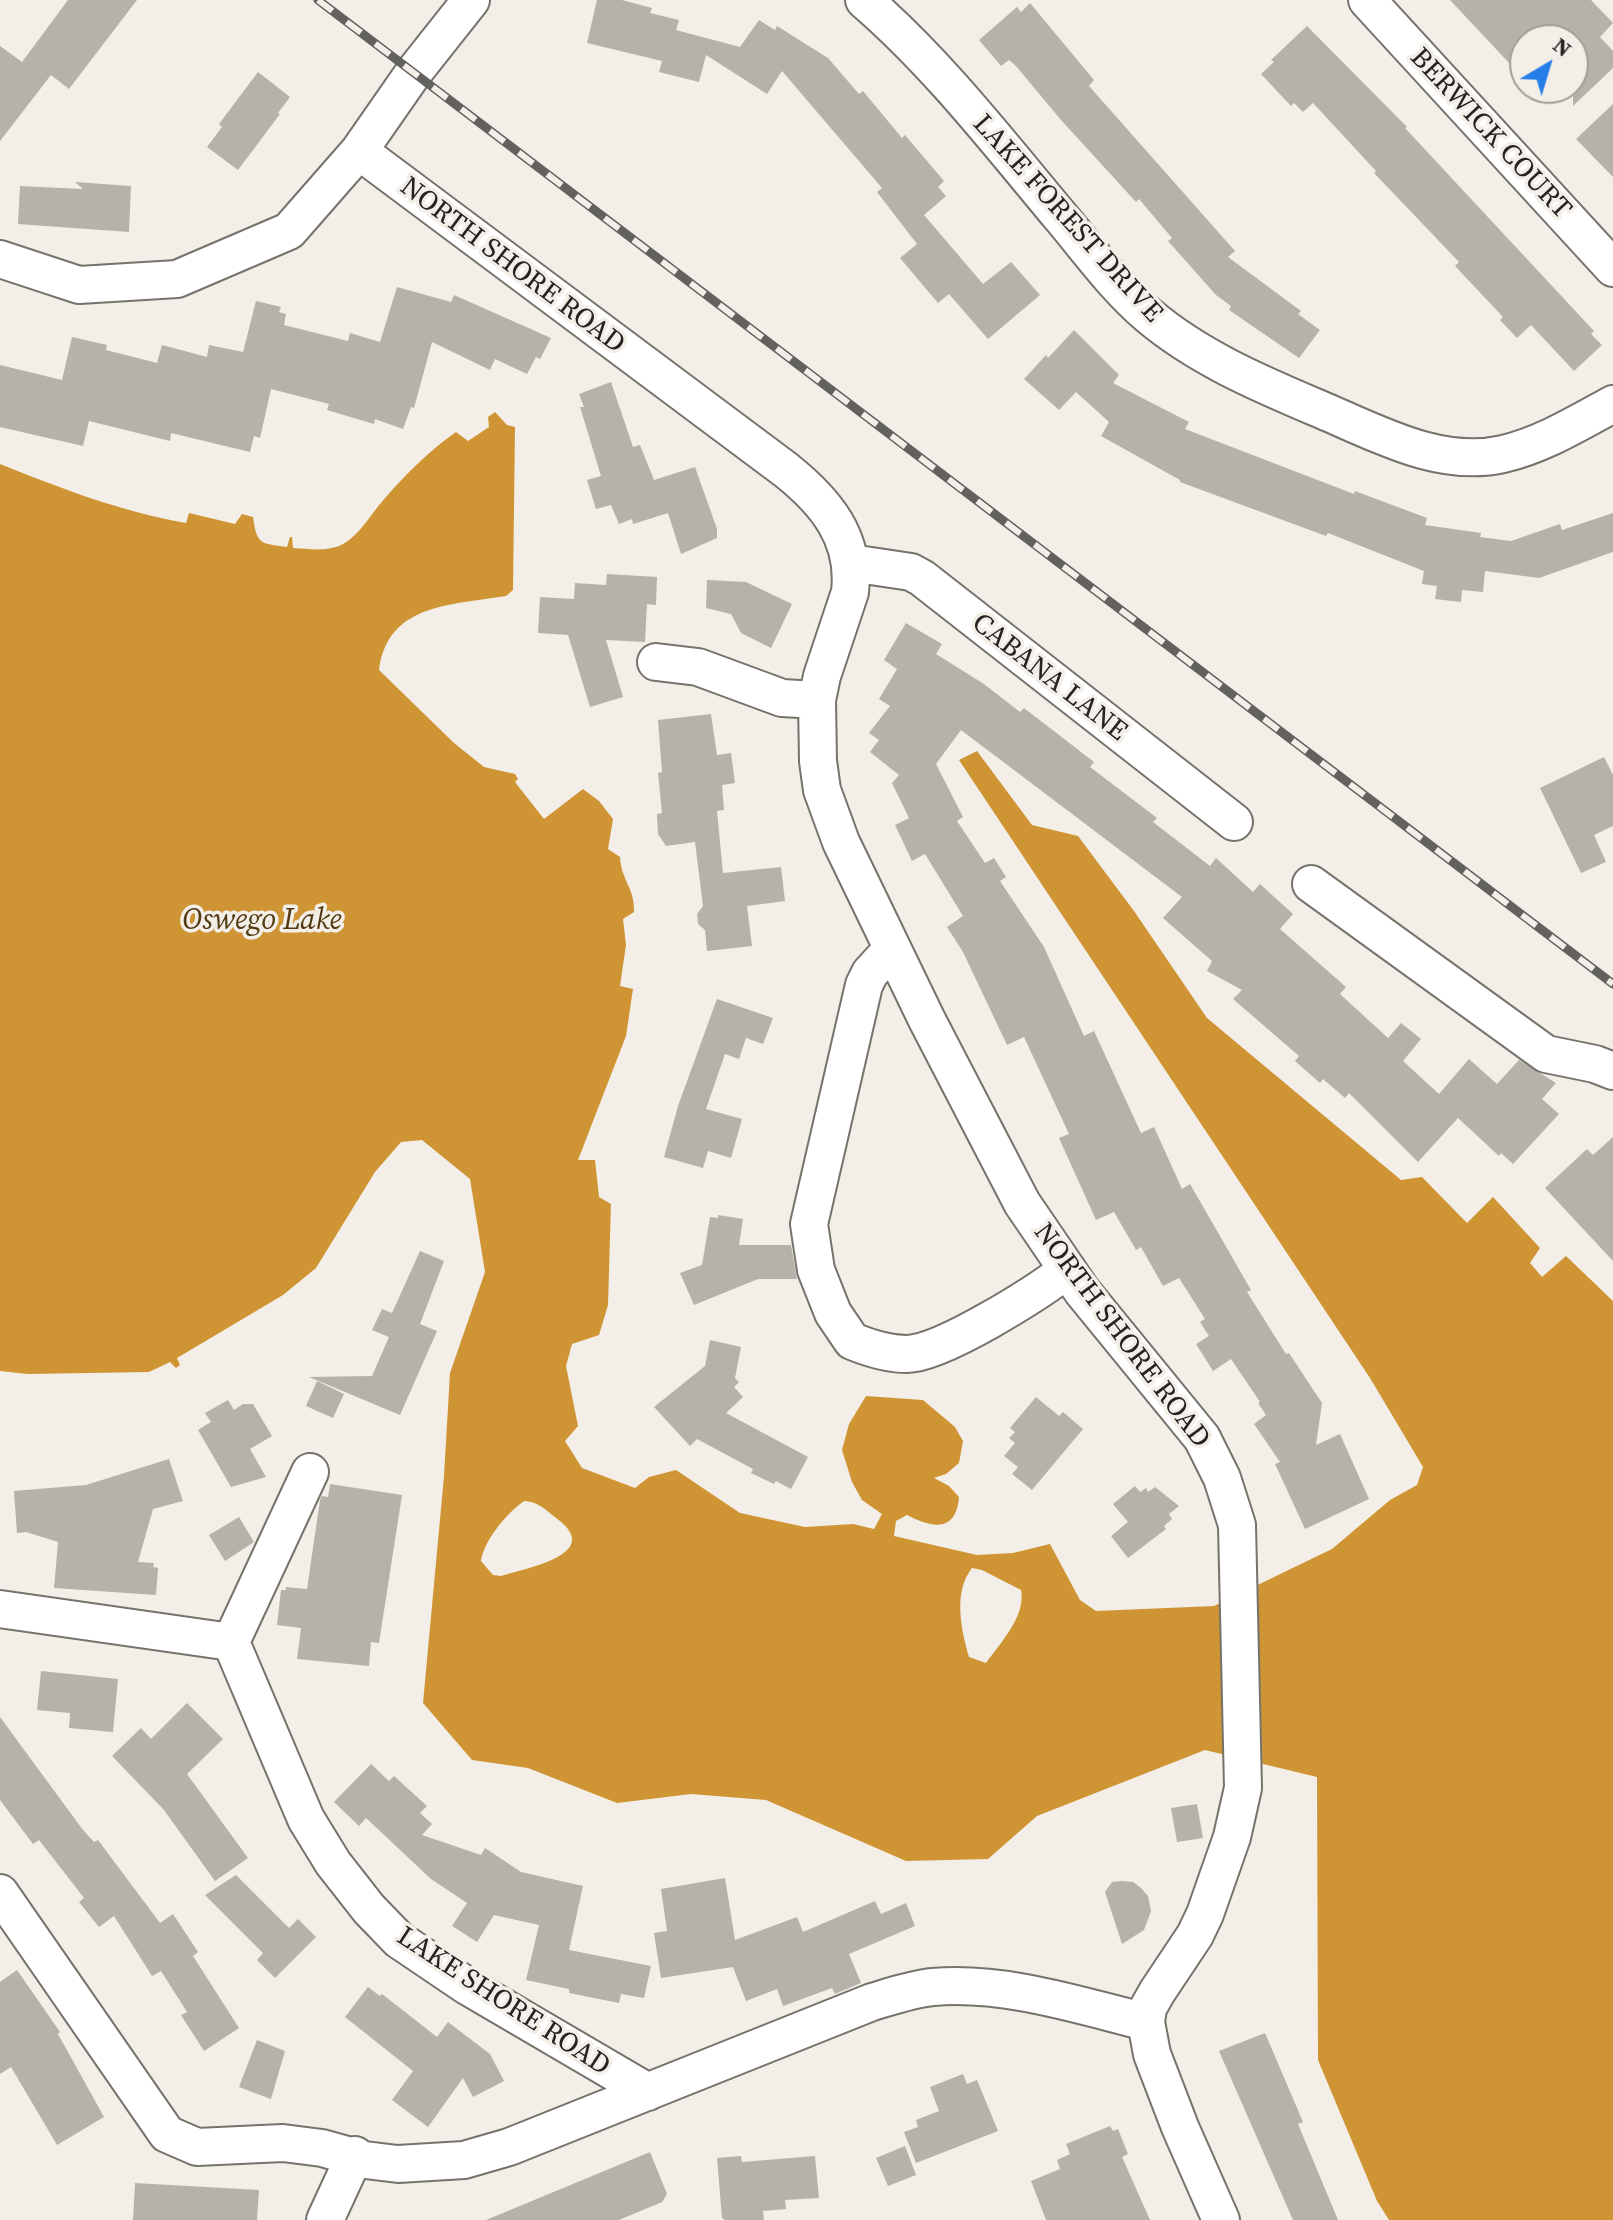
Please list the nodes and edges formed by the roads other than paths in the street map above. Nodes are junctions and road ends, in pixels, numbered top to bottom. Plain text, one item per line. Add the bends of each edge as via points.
1 (471, 0) edge
2 (864, 0) edge
3 (1367, 0) edge
4 (359, 151) junction
5 (0, 259) edge
6 (1613, 268) edge
7 (1613, 404) edge
8 (851, 563) junction
9 (656, 662) dead end
10 (817, 700) junction
11 (1234, 822) dead end
12 (1311, 884) dead end
13 (892, 949) junction
14 (1613, 1071) edge
15 (1067, 1270) junction
16 (310, 1472) dead end
17 (0, 1609) edge
18 (231, 1642) junction
19 (0, 1893) edge
20 (1146, 2022) junction
21 (648, 2092) junction
22 (355, 2155) junction
23 (325, 2220) edge
24 (1221, 2220) edge

1 - 4 street
2 - 7 street, LAKE FOREST DRIVE via 920,54 1126,294 1167,330 1216,361 1398,442 1453,456 1500,455 1522,448
3 - 6 street, BERWICK COURT
4 - 5 street via 289,231 177,279 79,285
4 - 8 street, NORTH SHORE ROAD via 805,485 840,528
8 - 10 street, NORTH SHORE ROAD via 850,592
8 - 11 street, CABANA LANE via 922,578
9 - 10 street via 698,667 782,698
10 - 13 street, NORTH SHORE ROAD via 822,790
12 - 14 street via 1546,1054
13 - 15 street, NORTH SHORE ROAD via 1022,1203
13 - 15 street via 864,985 809,1224 816,1270 833,1313 852,1341 910,1354 961,1334
15 - 20 street, NORTH SHORE ROAD via 1188,1419 1212,1457 1237,1525 1244,1768 1237,1817 1205,1914 1148,2008
16 - 18 street
17 - 18 street
18 - 21 street, LAKE SHORE ROAD via 306,1819 369,1909 399,1940 467,1986
19 - 22 street, LAKE SHORE ROAD via 167,2134 197,2147 283,2143
20 - 21 street, LAKE SHORE ROAD via 1036,1996 932,1987 872,2002
20 - 24 street via 1152,2054
21 - 22 street, LAKE SHORE ROAD via 464,2160 398,2164
22 - 23 street

